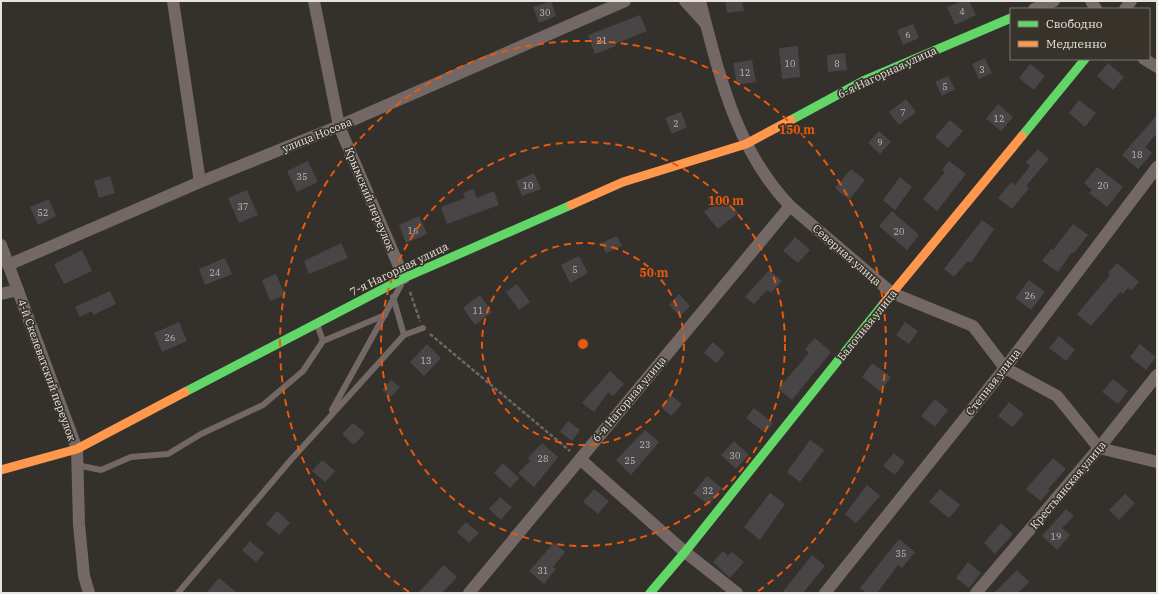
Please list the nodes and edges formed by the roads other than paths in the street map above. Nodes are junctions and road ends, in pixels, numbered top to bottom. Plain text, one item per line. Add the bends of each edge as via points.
1 (173, 1) edge
2 (314, 1) edge
3 (625, 1) edge
4 (685, 1) edge
5 (700, 1) edge
6 (1054, 1) edge
7 (1036, 8) edge
8 (1010, 18) edge
9 (707, 25) junction
10 (1085, 60) edge
11 (1146, 60) edge
12 (1157, 67) edge
13 (339, 126) junction
14 (746, 144) junction
15 (1157, 167) edge
16 (200, 182) junction
17 (790, 206) junction
18 (1, 245) edge
19 (8, 265) junction
20 (404, 278) junction
21 (390, 286) junction
22 (18, 290) junction
23 (892, 293) junction
24 (1, 294) edge
25 (394, 298) junction
26 (385, 315) junction
27 (317, 324) junction
28 (423, 328) road end
29 (404, 335) junction
30 (323, 341) junction
31 (1005, 368) junction
32 (1157, 375) edge
33 (328, 419) junction
34 (1099, 448) junction
35 (77, 449) junction
36 (580, 459) junction
37 (1157, 462) edge
38 (78, 465) junction
39 (1, 470) edge
40 (685, 552) junction
41 (89, 593) edge
42 (178, 593) edge
43 (469, 593) edge
44 (650, 593) edge
45 (737, 593) edge
46 (825, 593) edge
47 (976, 593) edge

1 - 16 street
2 - 13 street, Крымский переулок
3 - 13 street, улица Носова
4 - 9 street
5 - 9 street, Северная улица
6 - 7 street
8 - 14 street, 6-я Нагорная улица via 863,81
9 - 14 street, Северная улица via 725,92
10 - 23 street, Балочная улица
11 - 12 street
13 - 16 street, улица Носова
13 - 20 street, Крымский переулок
14 - 17 street, Северная улица via 777,192
14 - 20 street, 7-я Нагорная улица via 623,182
15 - 31 street, Степная улица
16 - 19 street, улица Носова
17 - 23 street, Северная улица
17 - 36 street, 6-я Нагорная улица
18 - 19 street, 4-й Скелеватский переулок
19 - 22 street, 4-й Скелеватский переулок
20 - 21 street, 7-я Нагорная улица
20 - 25 lane
21 - 25 lane
21 - 27 street, 7-я Нагорная улица
22 - 24 street
22 - 35 street, 4-й Скелеватский переулок
23 - 31 street, Северная улица via 973,326
23 - 40 street, Балочная улица
25 - 26 lane
25 - 29 lane
26 - 30 lane
26 - 33 lane
27 - 30 lane
27 - 35 street, 7-я Нагорная улица
28 - 29 lane
29 - 33 lane
30 - 38 lane via 302,371 263,405 201,434 168,454 132,457 101,470
31 - 34 street, Северная улица via 1057,396
31 - 46 street, Степная улица
32 - 34 street, Крестьянская улица
33 - 42 lane
34 - 37 street
34 - 47 street, Крестьянская улица
35 - 38 street, 4-й Скелеватский переулок
35 - 39 street, 7-я Нагорная улица
36 - 40 street
36 - 43 street, 6-я Нагорная улица
38 - 41 street, 4-й Скелеватский переулок via 84,576
40 - 44 street, Балочная улица
40 - 45 street

